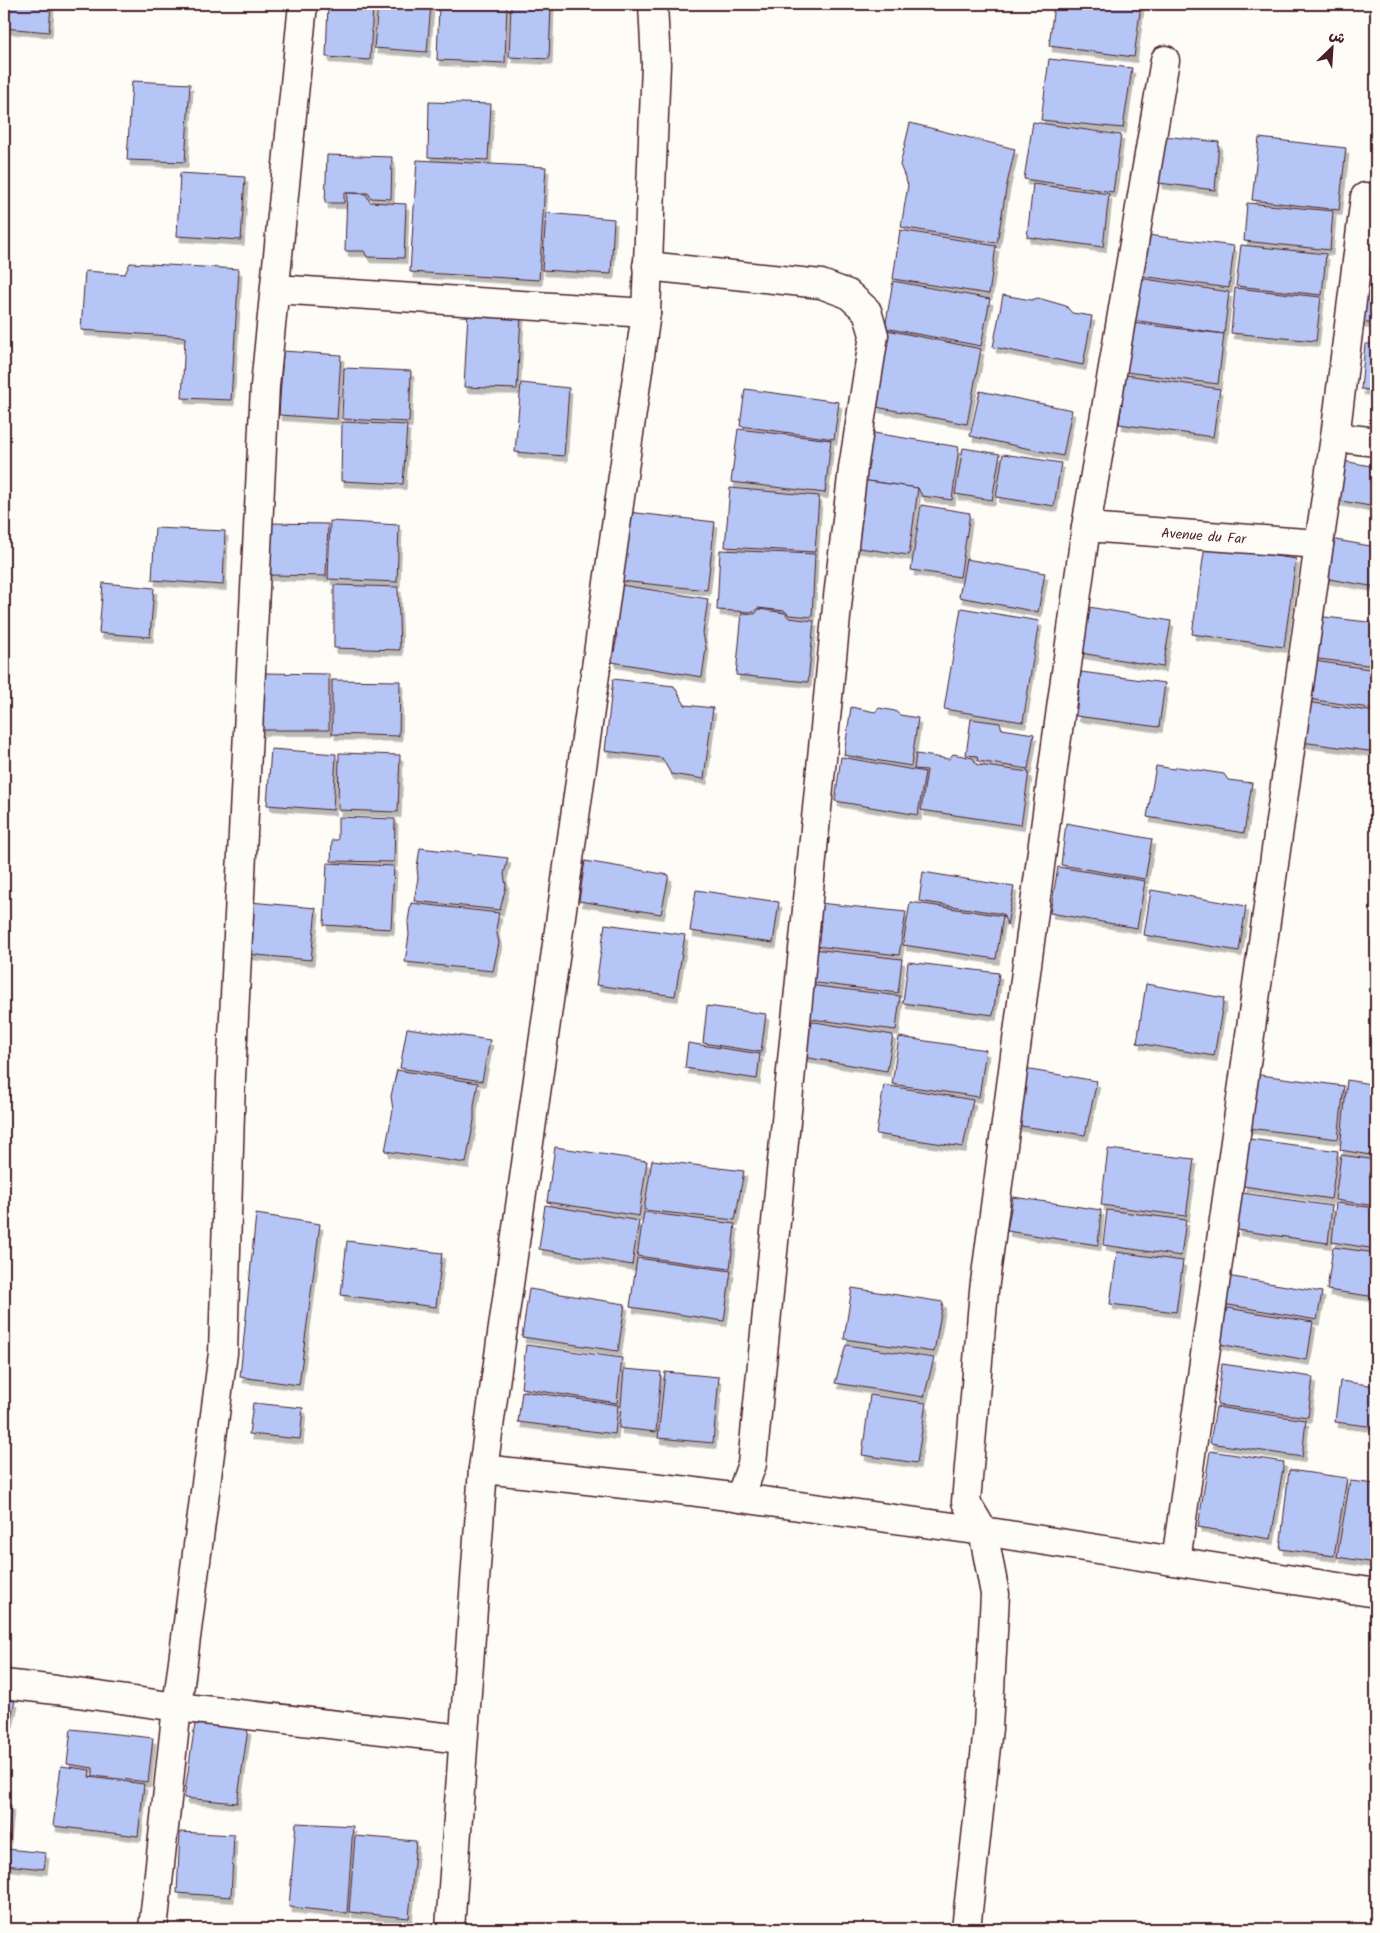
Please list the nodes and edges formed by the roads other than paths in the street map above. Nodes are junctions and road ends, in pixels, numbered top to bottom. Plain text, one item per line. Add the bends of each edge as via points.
1 (304, 4) edge
2 (653, 4) edge
3 (1165, 60) dead end
4 (1365, 197) dead end
5 (647, 266) junction
6 (275, 289) junction
7 (646, 313) junction
8 (1336, 437) junction
9 (1376, 442) edge
10 (1086, 527) junction
11 (1319, 544) junction
12 (483, 1469) junction
13 (740, 1498) junction
14 (983, 1531) junction
15 (1176, 1561) junction
16 (1376, 1593) edge
17 (4, 1684) edge
18 (177, 1707) junction
19 (462, 1739) junction
20 (154, 1929) edge
21 (450, 1929) edge
22 (966, 1929) edge

1 - 6 street
2 - 5 street via 656,64
3 - 10 street
4 - 8 street
5 - 7 street
5 - 13 street via 820,284 848,294 867,311 874,335 838,597 752,1464
6 - 7 street
6 - 18 street via 265,386 234,1029 223,1352
7 - 12 street
8 - 9 street
8 - 11 street
10 - 11 street, Avenue du Far
10 - 14 street via 984,1290 966,1502
11 - 15 street
12 - 13 street
12 - 19 street
13 - 14 street
14 - 15 street
14 - 22 street via 995,1594 988,1728
15 - 16 street
17 - 18 street
18 - 19 street
18 - 20 street
19 - 21 street

